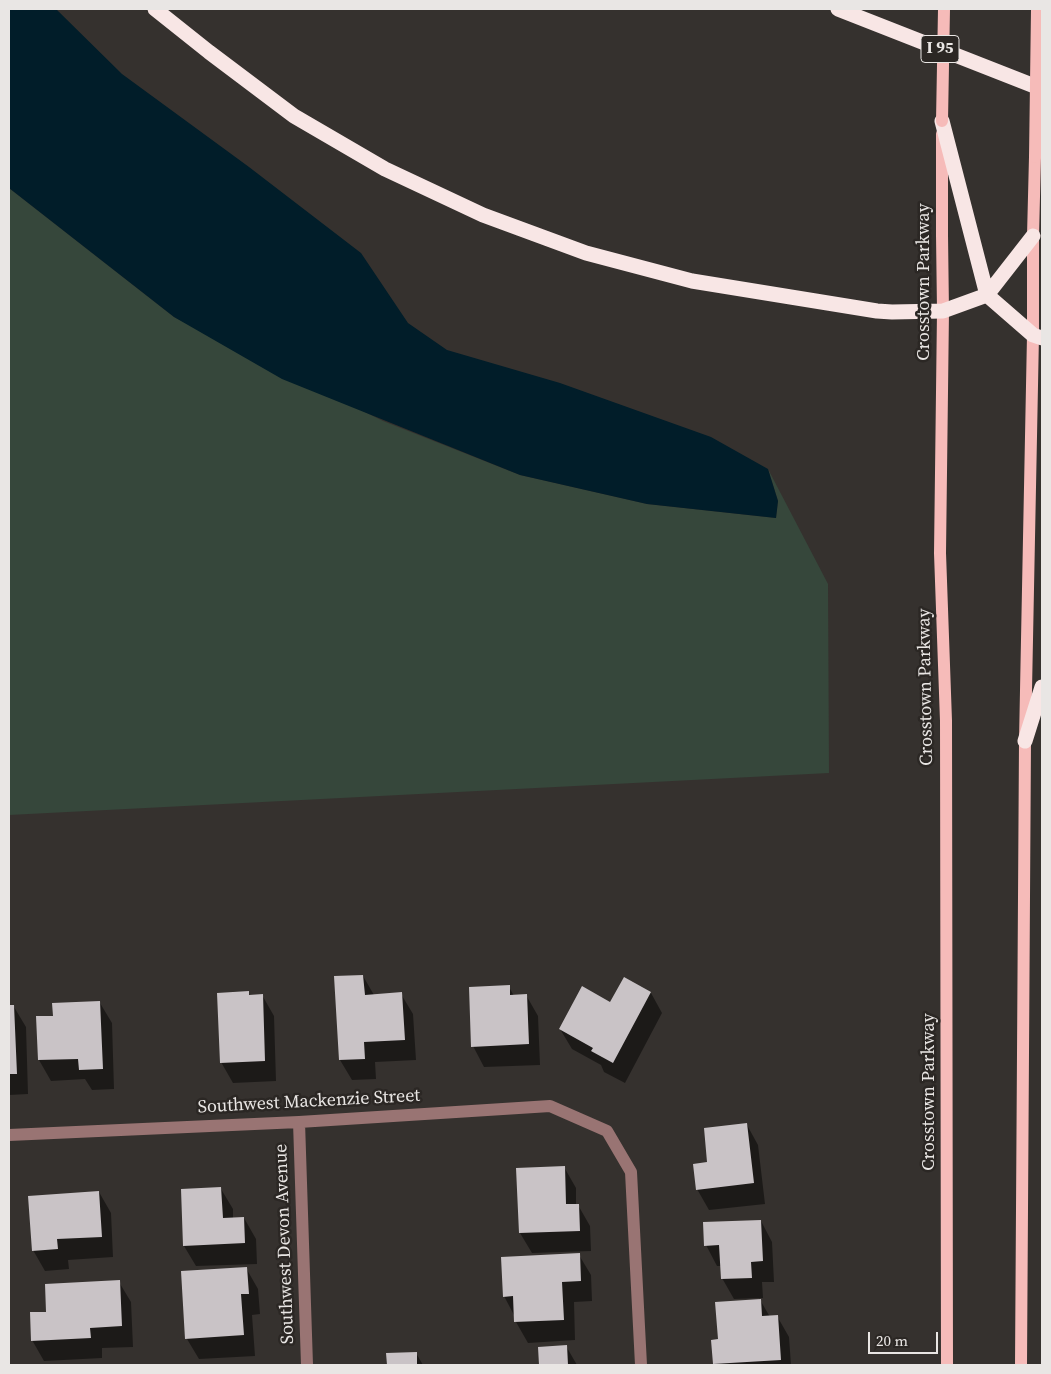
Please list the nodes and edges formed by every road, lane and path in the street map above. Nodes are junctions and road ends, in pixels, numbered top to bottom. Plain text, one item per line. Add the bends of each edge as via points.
1 (155, 9) edge
2 (838, 9) edge
3 (944, 9) edge
4 (1037, 9) edge
5 (1042, 89) edge
6 (942, 121) junction
7 (1033, 236) junction
8 (987, 295) junction
9 (943, 310) junction
10 (1038, 337) edge
11 (1042, 687) edge
12 (1024, 741) junction
13 (299, 1122) junction
14 (9, 1135) edge
15 (307, 1365) edge
16 (641, 1365) edge
17 (947, 1365) edge
18 (1020, 1365) edge

1 - 9 highway via 294,116 385,169 483,215 586,253 692,281 884,311
2 - 5 highway, I 95
3 - 6 main road, Crosstown Parkway, bridge
4 - 7 main road, bridge
6 - 8 highway
6 - 9 main road, Crosstown Parkway
7 - 8 highway
7 - 10 main road
8 - 9 highway
8 - 10 highway
9 - 17 main road, Crosstown Parkway via 940,553 946,731
10 - 12 main road
11 - 12 highway
12 - 18 main road
13 - 14 street, Southwest Mackenzie Street
13 - 15 street, Southwest Devon Avenue
13 - 16 street, Southwest Mackenzie Street via 550,1106 607,1131 631,1172

